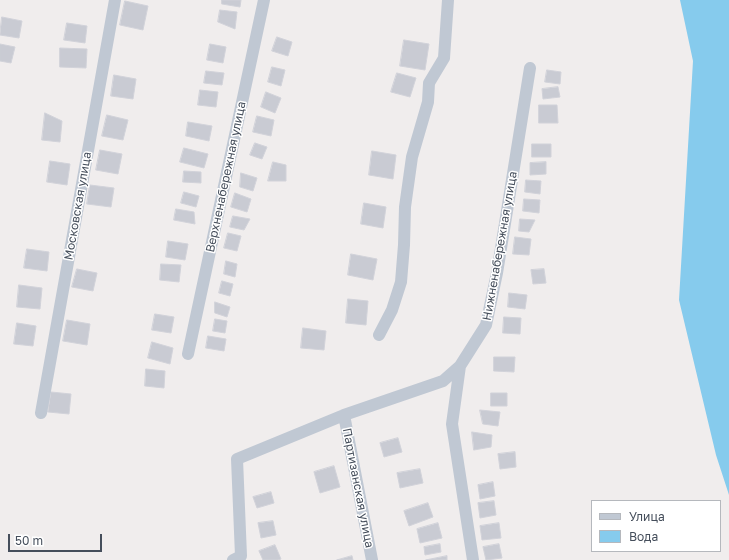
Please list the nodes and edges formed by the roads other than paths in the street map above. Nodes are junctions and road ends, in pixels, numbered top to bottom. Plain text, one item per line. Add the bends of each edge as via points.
1 (115, 0) edge
2 (264, 0) edge
3 (448, 0) edge
4 (530, 68) dead end
5 (378, 335) dead end
6 (188, 354) dead end
7 (460, 366) junction
8 (41, 413) dead end
9 (344, 415) junction
10 (233, 560) edge
11 (372, 560) edge
12 (474, 560) edge

1 - 8 street, Московская улица
2 - 6 street, Верхненабережная улица
3 - 5 street via 444,58 428,83 428,102 412,157 405,207 401,282 392,310
4 - 7 street, Нижненабережная улица via 497,273 486,325
7 - 9 street via 443,381
7 - 12 street, Нижненабережная улица via 452,424
9 - 10 street via 237,459 241,556
9 - 11 street, Партизанская улица

